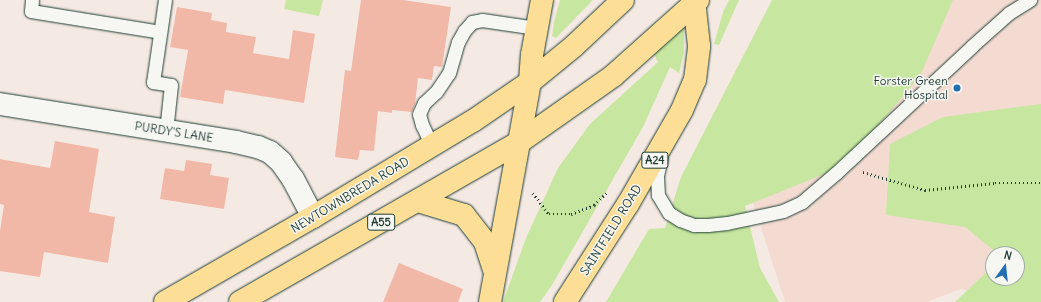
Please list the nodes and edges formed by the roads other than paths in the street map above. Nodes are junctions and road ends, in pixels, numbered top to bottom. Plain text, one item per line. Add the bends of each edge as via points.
1 (32, 0) edge
2 (165, 0) edge
3 (542, 0) edge
4 (623, 0) edge
5 (1030, 0) edge
6 (696, 1) edge
7 (536, 28) junction
8 (160, 32) junction
9 (530, 82) junction
10 (0, 104) edge
11 (166, 131) junction
12 (521, 141) junction
13 (432, 146) junction
14 (662, 148) junction
15 (418, 201) junction
16 (313, 217) junction
17 (495, 273) junction
18 (165, 302) edge
19 (240, 302) edge
20 (490, 302) edge
21 (566, 302) edge

1 - 8 lane via 31,11
2 - 8 lane
3 - 7 main road
4 - 9 main road, NEWTOWNBREDA ROAD via 574,46
5 - 14 lane via 1009,13 982,36 844,166 802,202 783,211 708,225 694,225 680,220 669,213 658,195
6 - 12 main road, A55 via 613,76
6 - 14 main road, SAINTFIELD ROAD / A24 via 699,46 695,80
7 - 9 main road
7 - 13 lane via 482,20 472,22 464,31 458,42 449,74 424,103 419,114
8 - 11 lane via 153,82 172,85
9 - 12 main road
9 - 13 main road, NEWTOWNBREDA ROAD
10 - 11 street, PURDY'S LANE
11 - 16 street, PURDY'S LANE via 236,142 270,152 293,179
12 - 15 main road, A55
12 - 17 main road
13 - 16 main road, NEWTOWNBREDA ROAD
14 - 21 main road, SAINTFIELD ROAD / A24
15 - 17 main road via 464,215 485,242
15 - 19 main road, A55
16 - 18 main road, NEWTOWNBREDA ROAD
17 - 20 main road

